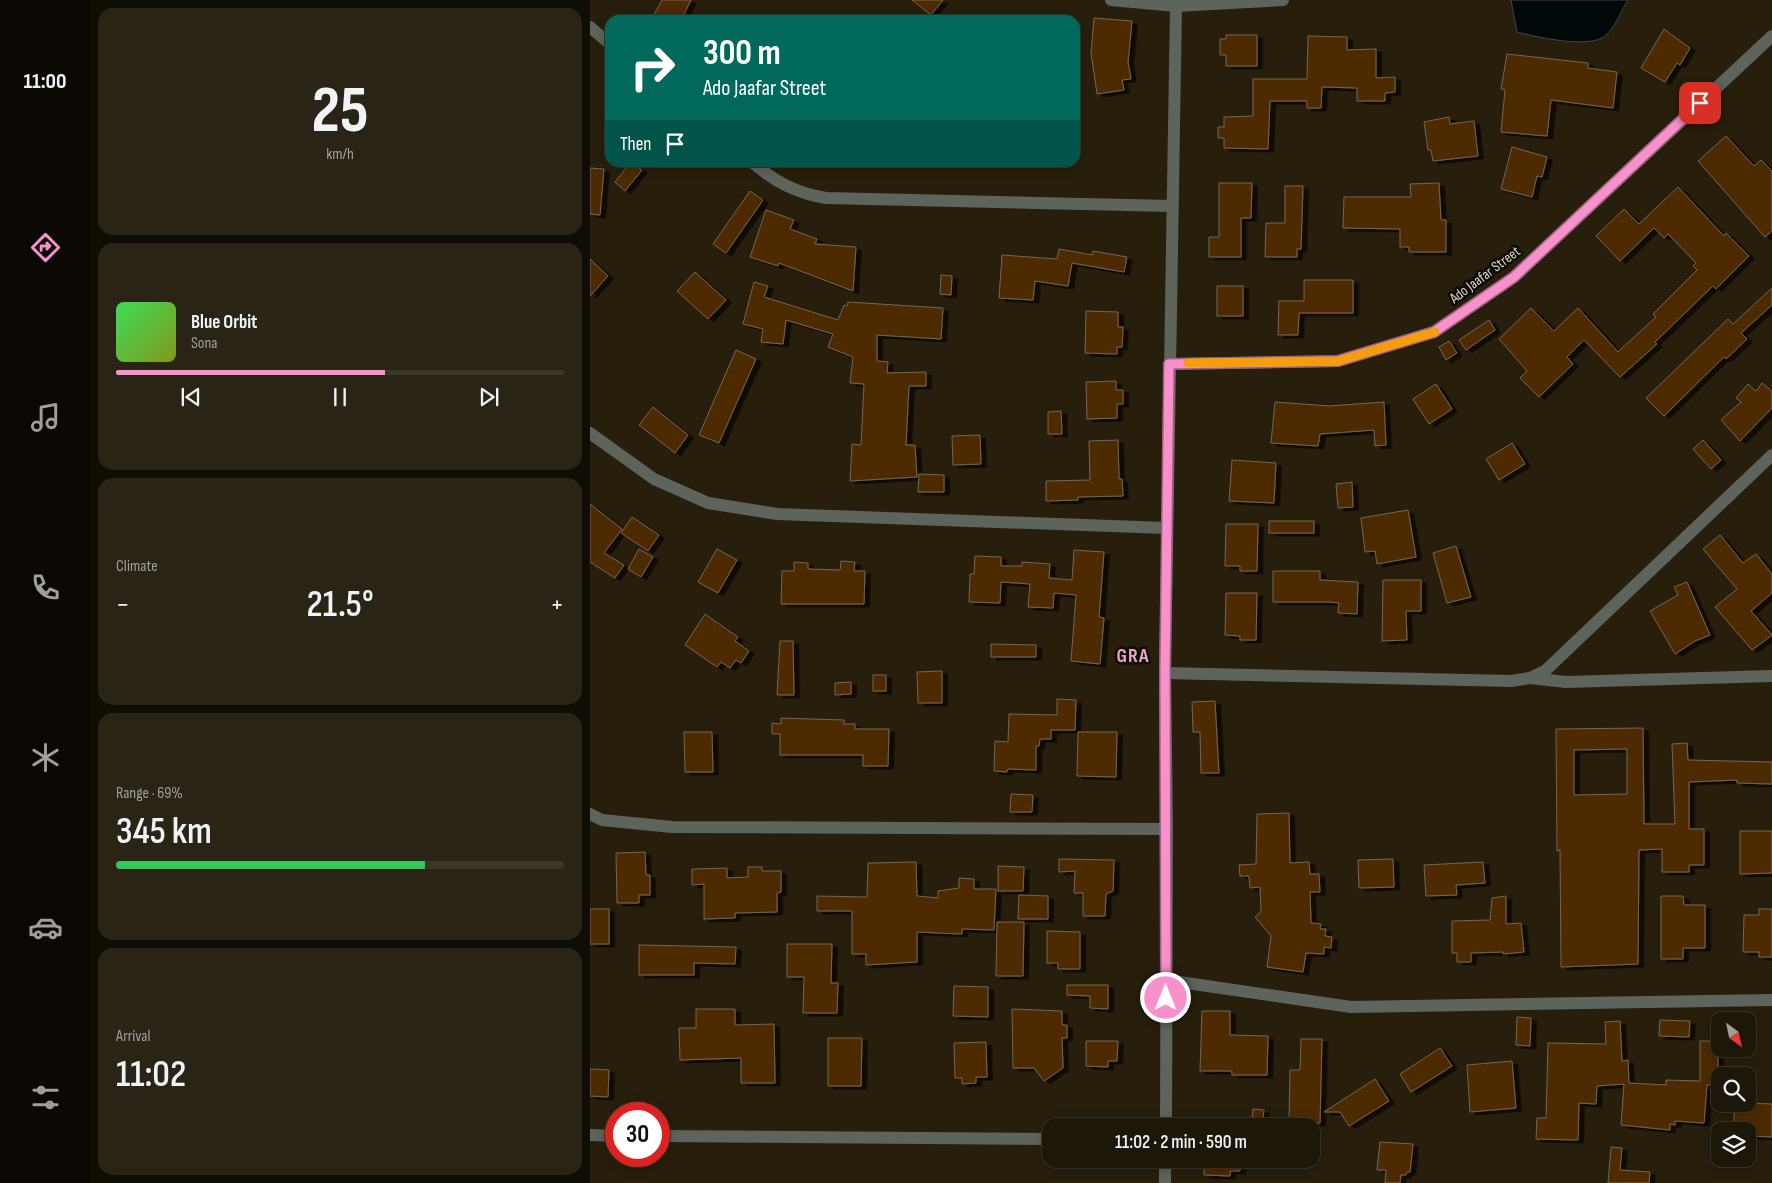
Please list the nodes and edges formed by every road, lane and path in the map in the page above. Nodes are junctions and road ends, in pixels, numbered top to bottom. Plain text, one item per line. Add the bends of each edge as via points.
1 (1111, 0) edge
2 (1283, 0) edge
3 (1176, 6) junction
4 (590, 27) edge
5 (1772, 36) edge
6 (605, 40) edge
7 (759, 167) edge
8 (1172, 206) junction
9 (1169, 364) junction
10 (590, 433) edge
11 (1772, 455) edge
12 (1166, 528) junction
13 (1165, 673) junction
14 (1772, 676) edge
15 (1530, 678) junction
16 (590, 814) edge
17 (1167, 829) junction
18 (1166, 980) junction
19 (1772, 1000) edge
20 (1166, 1118) edge
21 (590, 1135) edge
22 (605, 1136) edge
23 (670, 1136) edge
24 (1042, 1139) edge
25 (1165, 1168) edge
26 (1165, 1183) edge

1 - 3 street
2 - 3 street
3 - 8 street
4 - 6 street
5 - 9 street, Ado Jaafar Street via 1514,277 1434,332 1338,361
7 - 8 street via 786,187 826,198
8 - 9 street
9 - 12 street
10 - 12 street via 654,479 708,504 777,514
11 - 15 street via 1546,671
12 - 13 street
13 - 15 street via 1511,681
13 - 17 street
14 - 15 street via 1566,682
16 - 17 street via 602,820 672,827
17 - 18 street
18 - 19 street via 1351,1008
18 - 20 street
21 - 22 street
23 - 24 street
25 - 26 street

